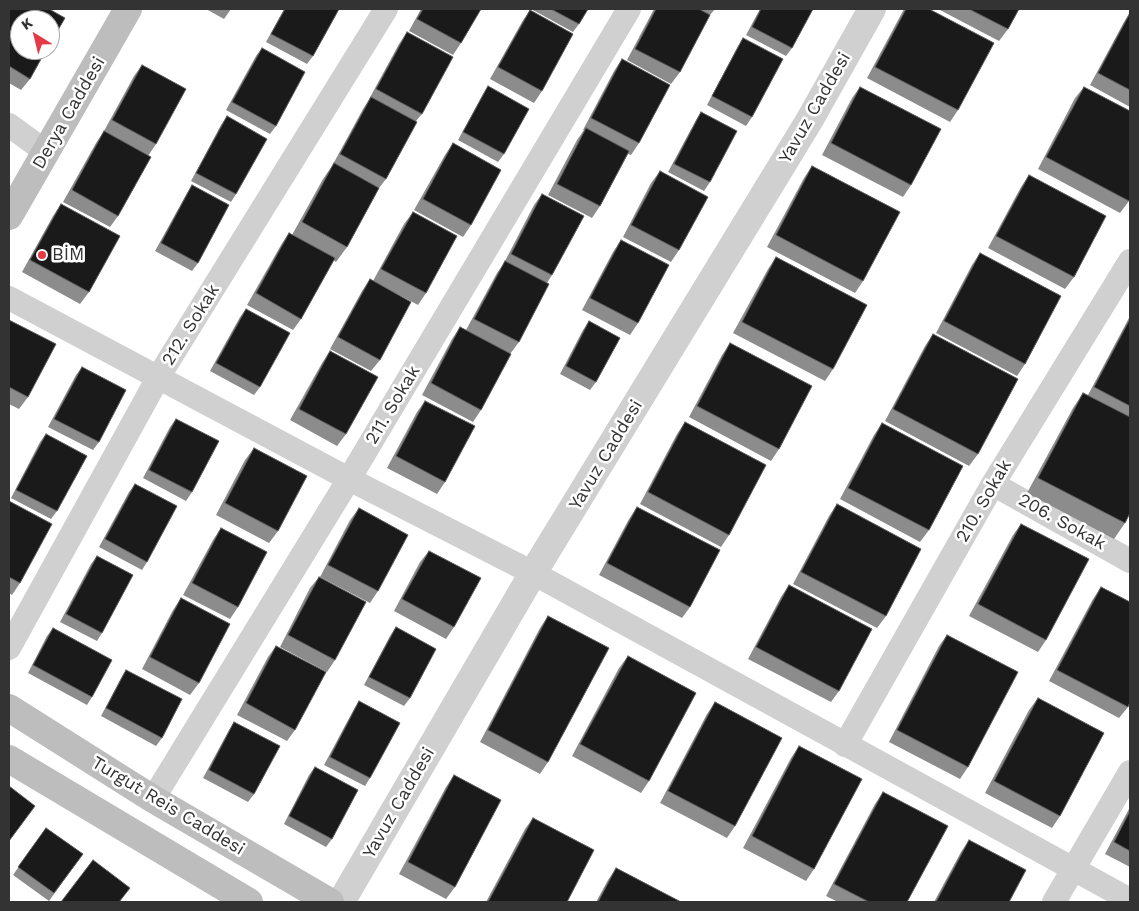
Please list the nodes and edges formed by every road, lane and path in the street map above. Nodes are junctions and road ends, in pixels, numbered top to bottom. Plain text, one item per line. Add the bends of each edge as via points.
1 (128, 9) edge
2 (386, 9) edge
3 (629, 9) edge
4 (872, 9) edge
5 (9, 125) edge
6 (46, 152) junction
7 (9, 216) edge
8 (1130, 261) edge
9 (9, 298) edge
10 (159, 376) junction
11 (348, 479) junction
12 (993, 484) junction
13 (1130, 560) edge
14 (534, 573) junction
15 (9, 648) edge
16 (9, 708) edge
17 (845, 745) junction
18 (9, 759) edge
19 (1130, 772) edge
20 (153, 799) junction
21 (1074, 870) junction
22 (1130, 900) edge
23 (249, 902) edge
24 (330, 902) edge
25 (341, 902) edge
26 (1054, 902) edge

1 - 6 main road, Derya Caddesi
2 - 10 street, 212. Sokak
3 - 11 street, 211. Sokak
4 - 14 street, Yavuz Caddesi via 809,121
5 - 6 street
6 - 7 main road, Derya Caddesi
8 - 12 street, 210. Sokak
9 - 10 street
10 - 11 street
10 - 15 street, 212. Sokak
11 - 14 street
11 - 20 street, 211. Sokak
12 - 13 street, 206. Sokak
12 - 17 street, 210. Sokak
14 - 17 street
14 - 25 street, Yavuz Caddesi
16 - 20 main road, Turgut Reis Caddesi
17 - 21 street
18 - 23 main road
19 - 21 street
20 - 24 main road, Turgut Reis Caddesi
21 - 22 street
21 - 26 street

